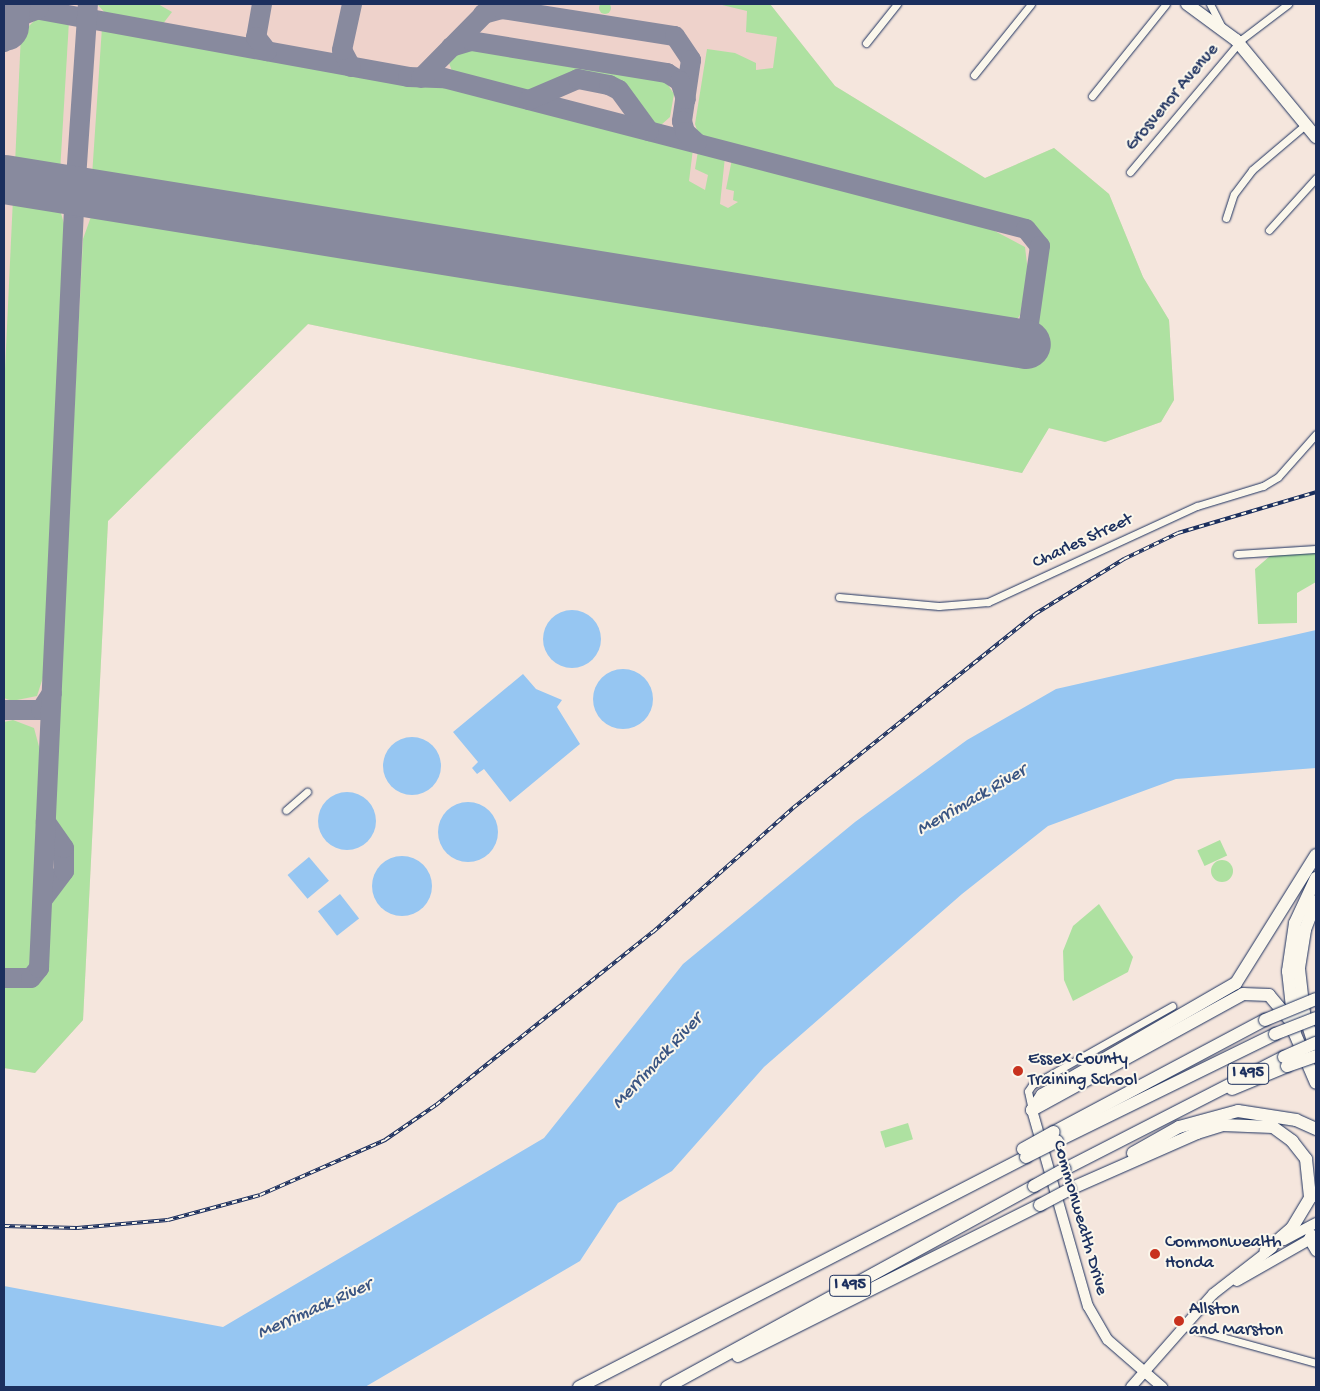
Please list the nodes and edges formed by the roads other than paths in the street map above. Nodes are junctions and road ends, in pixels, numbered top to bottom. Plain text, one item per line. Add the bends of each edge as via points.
1 (897, 4) edge
2 (1031, 4) edge
3 (1166, 4) edge
4 (1187, 4) edge
5 (1210, 4) edge
6 (1288, 4) edge
7 (1221, 27) junction
8 (866, 43) dead end
9 (1238, 43) junction
10 (974, 75) dead end
11 (1092, 96) dead end
12 (1305, 125) junction
13 (1316, 137) edge
14 (1130, 172) dead end
15 (1316, 178) edge
16 (1226, 218) dead end
17 (1269, 230) dead end
18 (1316, 434) edge
19 (1316, 549) edge
20 (1237, 554) dead end
21 (839, 597) dead end
22 (307, 792) dead end
23 (286, 810) dead end
24 (1316, 855) edge
25 (1316, 878) edge
26 (1316, 901) edge
27 (1316, 998) edge
28 (1172, 1006) dead end
29 (1316, 1018) edge
30 (1292, 1021) junction
31 (1316, 1043) edge
32 (1316, 1051) edge
33 (1316, 1056) edge
34 (1286, 1062) junction
35 (1316, 1083) edge
36 (1032, 1110) junction
37 (1316, 1129) edge
38 (1056, 1137) junction
39 (1070, 1189) junction
40 (1316, 1223) edge
41 (1316, 1227) edge
42 (1313, 1238) edge
43 (1266, 1251) junction
44 (1316, 1251) edge
45 (1182, 1326) junction
46 (1316, 1362) edge
47 (1143, 1371) junction
48 (579, 1387) edge
49 (667, 1387) edge
50 (1131, 1387) edge
51 (1162, 1387) edge

1 - 8 street
2 - 10 street
3 - 11 street
4 - 7 highway
5 - 7 street
6 - 9 street, Grosvenor Avenue
7 - 9 highway
9 - 12 highway
9 - 14 street, Grosvenor Avenue
12 - 13 highway
12 - 16 street via 1252,170 1234,194
15 - 17 street
18 - 21 street, Charles Street via 1278,477 1263,486 1197,506 988,602 939,606
19 - 20 street
22 - 23 street
24 - 36 highway via 1236,983 1042,1095
25 - 30 highway via 1293,929 1288,971
26 - 32 highway via 1305,930 1299,969 1304,1013
27 - 38 highway, bridge via 1265,1020
28 - 36 street, Commonwealth Drive via 1032,1085 1028,1091
29 - 38 highway, I 495, bridge via 1275,1034
30 - 35 highway
30 - 36 highway via 1269,996 1243,994
31 - 34 highway, I 495, bridge
33 - 34 highway, bridge
34 - 49 highway, I 495, bridge via 1212,1091
36 - 47 main road, Commonwealth Drive via 1085,1301 1108,1340
37 - 39 highway via 1265,1113 1210,1116 1179,1127
38 - 48 highway, I 495, bridge
39 - 43 highway via 1197,1133 1250,1124 1273,1128 1292,1141 1306,1159 1310,1198 1292,1228
39 - 49 highway, bridge via 751,1351
40 - 43 main road
41 - 42 main road
42 - 44 main road
42 - 45 main road via 1259,1265
43 - 45 main road via 1228,1280
45 - 46 street
45 - 47 main road
47 - 50 main road
47 - 51 main road, Commonwealth Drive

